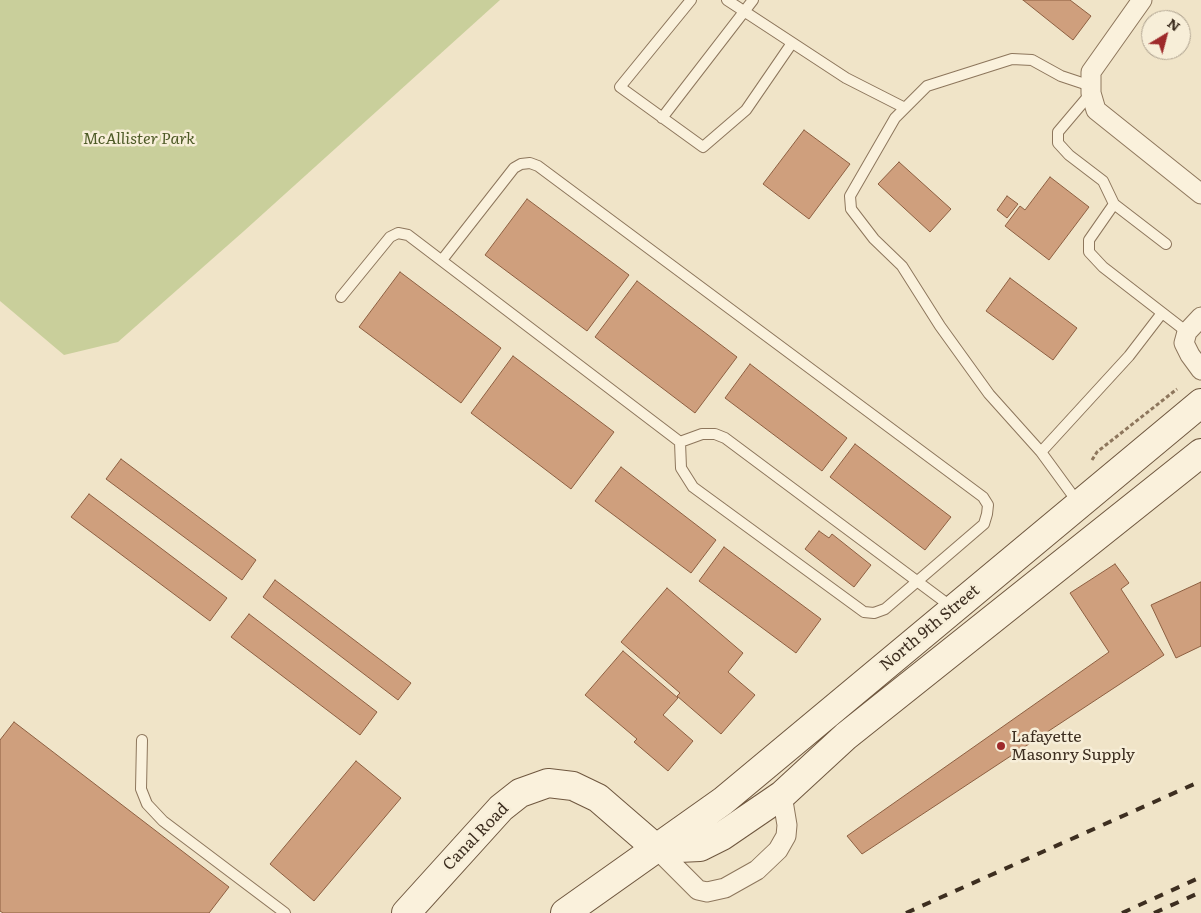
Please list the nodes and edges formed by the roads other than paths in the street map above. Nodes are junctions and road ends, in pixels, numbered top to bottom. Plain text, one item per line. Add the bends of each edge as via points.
1 (691, 0) edge
2 (726, 0) edge
3 (753, 0) edge
4 (1142, 0) edge
5 (743, 11) junction
6 (792, 43) junction
7 (1091, 89) junction
8 (905, 108) junction
9 (662, 118) junction
10 (1201, 194) edge
11 (1114, 204) junction
12 (1166, 244) dead end
13 (442, 260) junction
14 (341, 297) dead end
15 (1162, 313) junction
16 (1201, 317) edge
17 (1187, 332) junction
18 (1201, 370) edge
19 (1201, 403) edge
20 (680, 442) junction
21 (1042, 452) junction
22 (1201, 453) edge
23 (1079, 504) junction
24 (918, 582) junction
25 (954, 608) junction
26 (142, 740) dead end
27 (782, 795) junction
28 (656, 849) junction
29 (285, 913) edge
30 (406, 913) edge
31 (564, 913) edge

1 - 9 lane via 620,87
2 - 5 lane
3 - 5 lane
4 - 7 street via 1091,72
5 - 6 lane
5 - 9 lane
6 - 8 lane via 846,78
6 - 9 lane via 746,110 703,147
7 - 8 lane via 1032,60 1012,59 927,86
7 - 10 street via 1096,110
7 - 11 lane via 1058,132 1058,143 1103,181
8 - 21 lane via 895,118 850,196 851,210 902,266 989,394
11 - 12 lane
11 - 15 lane via 1089,240 1089,252 1103,267
13 - 14 lane via 408,235 398,233 390,237
13 - 20 lane
13 - 24 lane via 514,168 530,163 538,166 983,497 988,505 984,524
15 - 17 lane
15 - 21 lane via 1129,356
16 - 17 street
17 - 18 street via 1184,343
19 - 23 main road, North 9th Street
20 - 24 lane via 702,434 725,438
20 - 24 lane via 681,468 692,487 864,612 885,609
21 - 23 lane
22 - 27 main road, North 9th Street via 846,736
23 - 25 main road, North 9th Street
24 - 25 lane
25 - 28 main road, North 9th Street via 723,801
26 - 29 lane via 141,789 148,804 163,821
27 - 28 main road, North 9th Street via 722,836 700,846
27 - 28 street via 787,825 786,836 778,850 757,870 725,888 707,892 698,890
28 - 30 main road, Canal Road via 598,798 573,786 548,783 520,793 501,808
28 - 31 main road, North 9th Street

